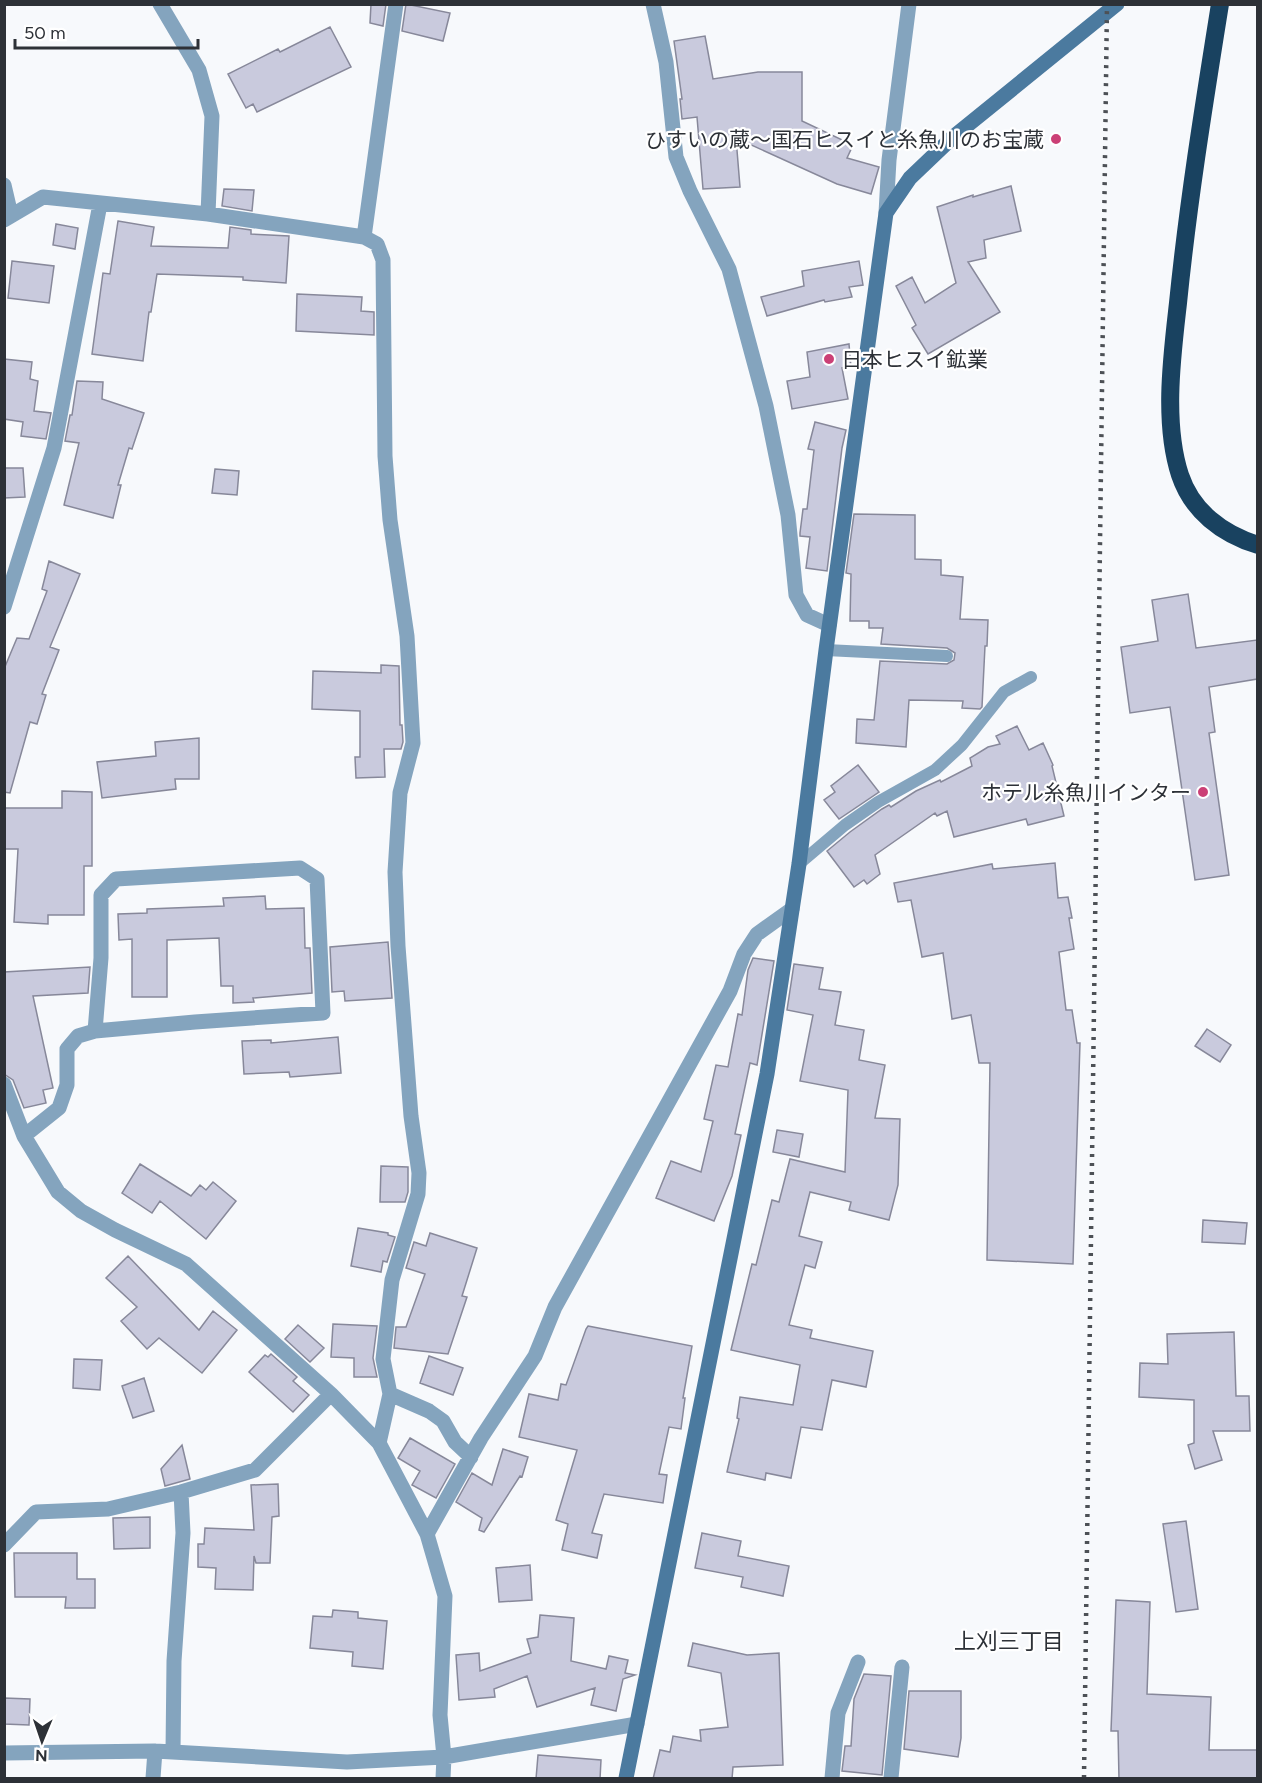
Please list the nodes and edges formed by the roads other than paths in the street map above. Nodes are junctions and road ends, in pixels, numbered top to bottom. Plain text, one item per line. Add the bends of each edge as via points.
1 (160, 4) edge
2 (396, 4) edge
3 (654, 4) edge
4 (909, 4) edge
5 (1117, 4) edge
6 (1220, 4) edge
7 (4, 185) edge
8 (100, 204) junction
9 (886, 213) junction
10 (208, 214) junction
11 (8, 218) edge
12 (364, 237) junction
13 (1257, 545) edge
14 (4, 607) edge
15 (829, 625) junction
16 (826, 650) junction
17 (947, 656) dead end
18 (1031, 677) dead end
19 (799, 864) junction
20 (792, 909) junction
21 (95, 1031) junction
22 (4, 1084) edge
23 (24, 1136) junction
24 (331, 1394) junction
25 (390, 1394) junction
26 (379, 1443) junction
27 (471, 1457) junction
28 (181, 1492) junction
29 (428, 1534) junction
30 (4, 1545) edge
31 (858, 1662) dead end
32 (902, 1668) dead end
33 (637, 1724) junction
34 (155, 1751) junction
35 (174, 1752) junction
36 (4, 1754) edge
37 (444, 1757) junction
38 (153, 1779) edge
39 (443, 1779) edge
40 (626, 1779) edge
41 (832, 1779) edge
42 (891, 1779) edge

1 - 10 street via 199,69 212,116
2 - 12 street
3 - 15 street via 666,62 676,157 729,268 766,406 788,515 796,595 807,615
4 - 9 street
5 - 9 street via 953,137 910,178
6 - 13 highway via 1183,247 1173,342 1171,423 1174,452 1189,496 1203,515 1221,529
7 - 11 street
8 - 10 street
8 - 11 street via 43,197
8 - 14 street via 54,448
9 - 15 street
10 - 12 street
12 - 25 street via 377,244 383,260 385,456 407,636 413,743 400,793 395,872 411,1116 419,1173 418,1194 392,1280 383,1359
15 - 16 street
16 - 17 lane
16 - 19 street
18 - 19 lane via 1004,692 962,745 935,770 878,802
19 - 20 street
20 - 27 street via 758,934 744,954 730,991 555,1307 535,1356
20 - 33 street via 767,1074
21 - 21 street via 323,1013 317,879 300,868 116,879 101,895
21 - 23 street via 78,1036 67,1049 68,1084 59,1108
22 - 23 street
23 - 24 street via 58,1192 81,1211 186,1264
24 - 26 street
24 - 28 street via 255,1470
25 - 26 street
25 - 27 street via 442,1421 455,1442
26 - 29 street
27 - 29 street
28 - 30 street via 108,1509 36,1512
28 - 35 street via 183,1533 174,1661
29 - 37 street via 445,1596 440,1715
31 - 41 street via 838,1713
32 - 42 street
33 - 37 street
33 - 40 street
34 - 35 street
34 - 36 street
34 - 38 street
35 - 37 street via 347,1762
37 - 39 street

